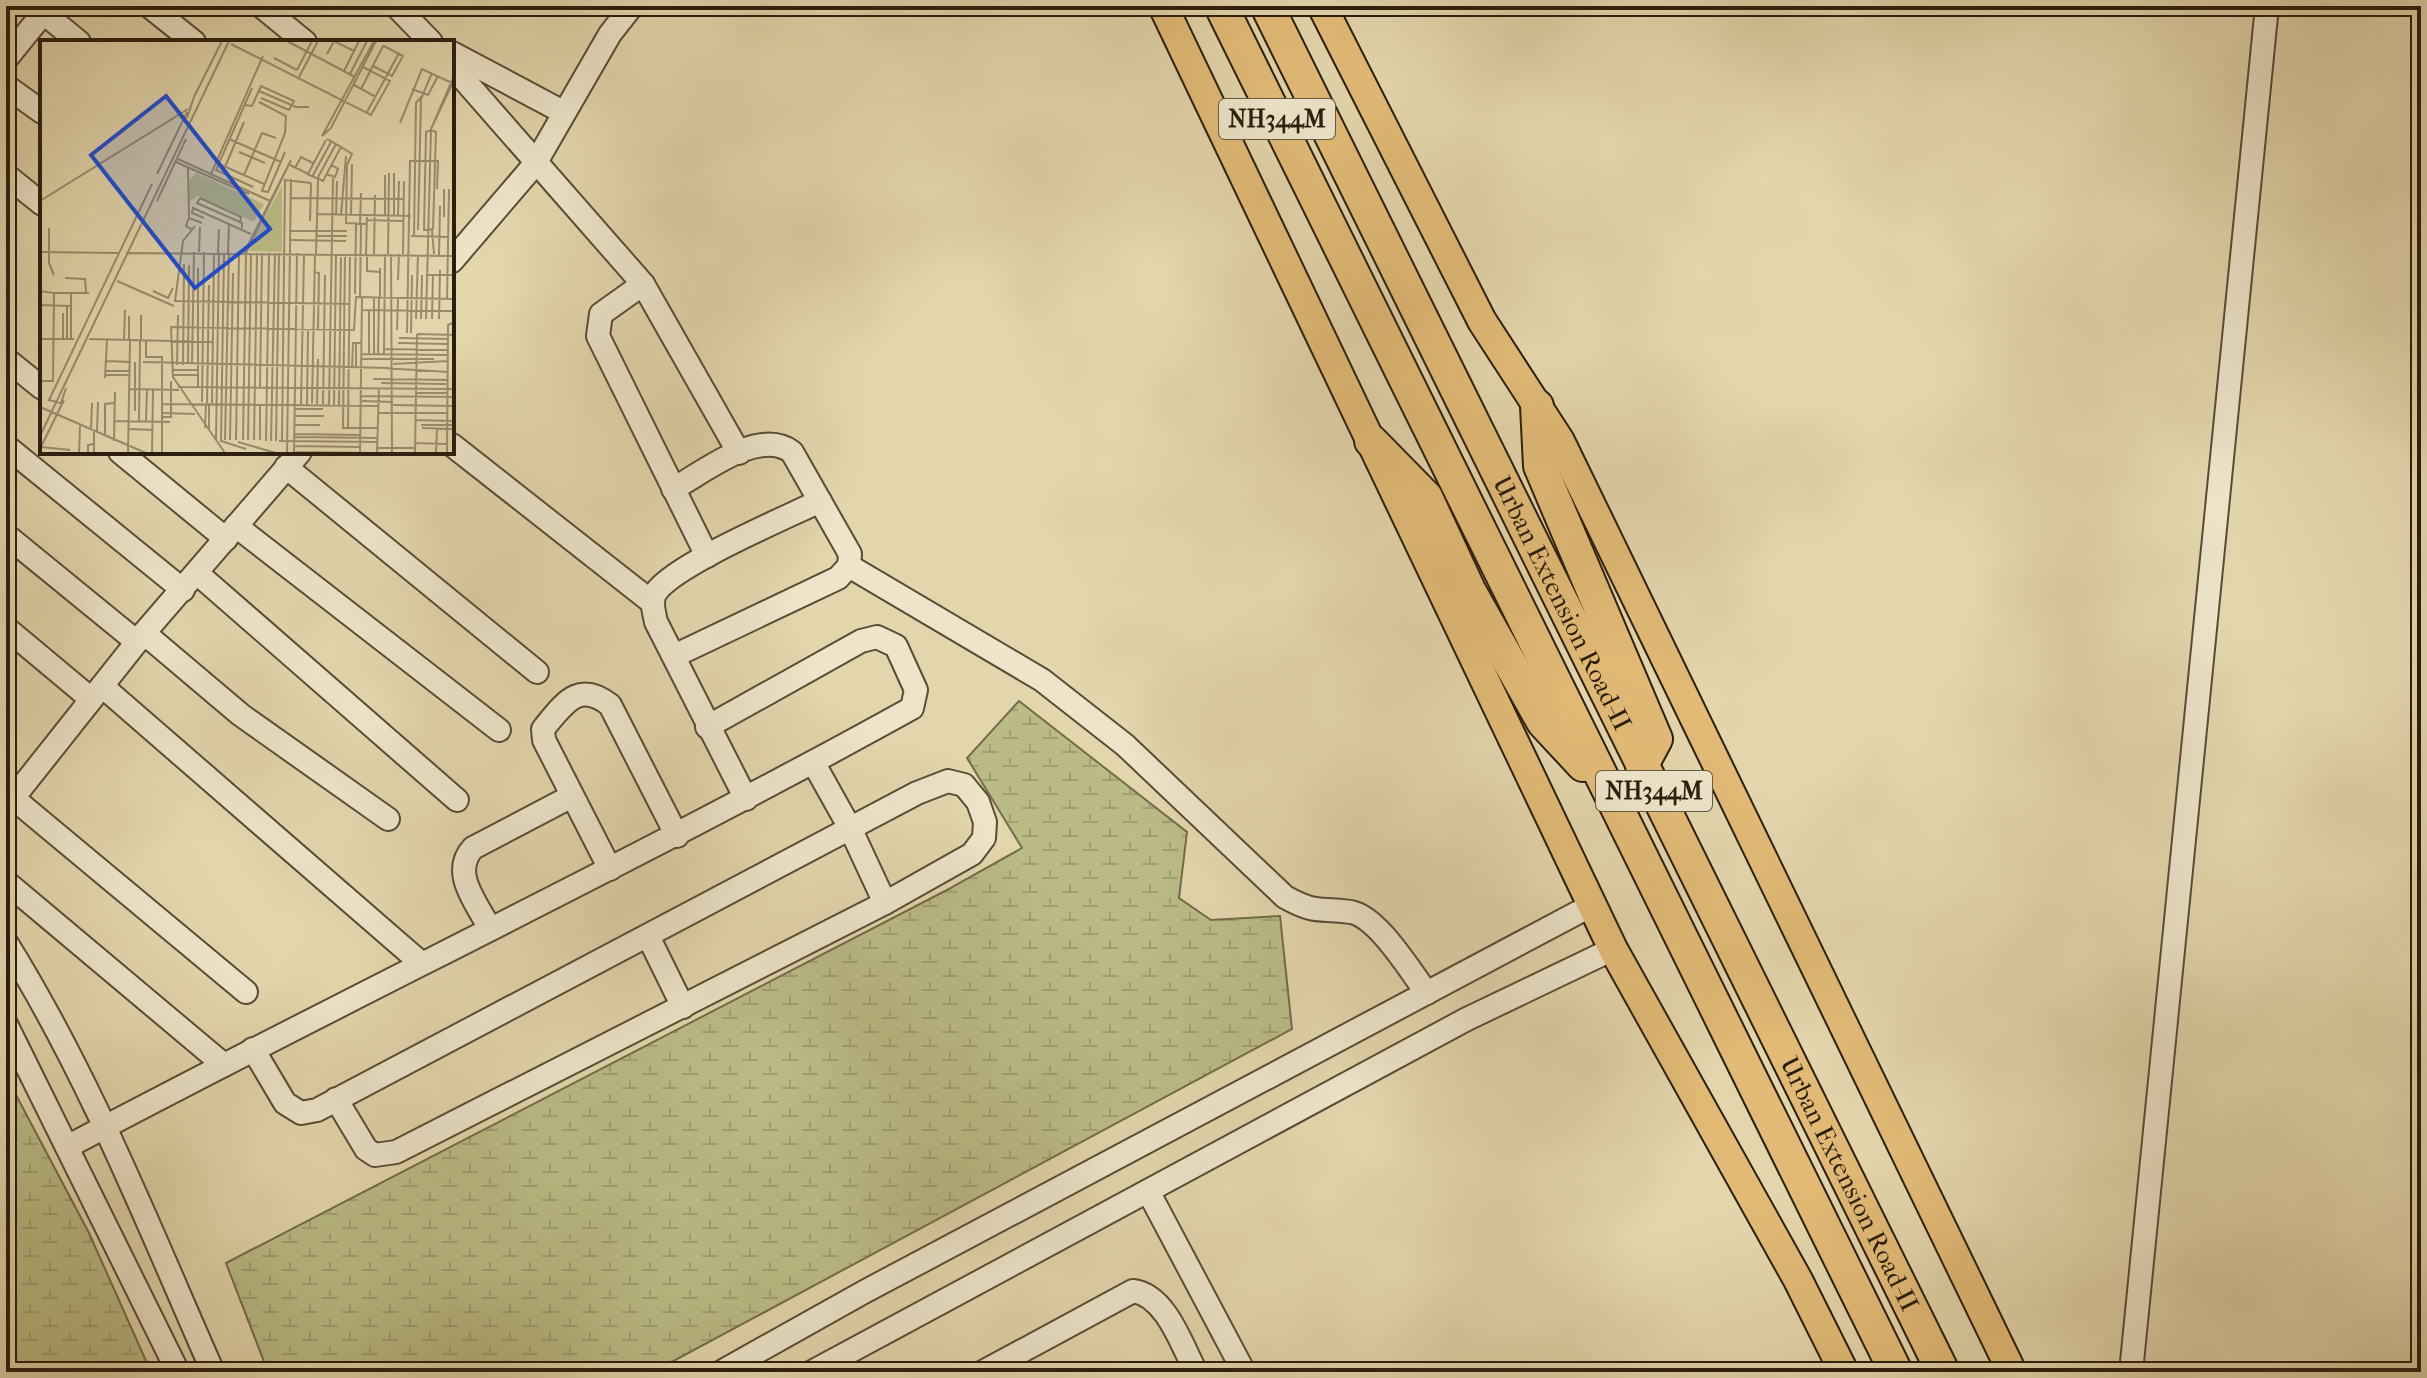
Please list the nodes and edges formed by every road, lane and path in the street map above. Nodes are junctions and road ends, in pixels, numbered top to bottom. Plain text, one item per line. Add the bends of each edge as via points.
1 (149, 6) edge
2 (261, 6) edge
3 (396, 6) edge
4 (632, 6) edge
5 (1163, 6) edge
6 (1221, 6) edge
7 (1267, 6) edge
8 (1322, 6) edge
9 (2267, 6) edge
10 (43, 8) edge
11 (77, 40) edge
12 (192, 40) edge
13 (303, 40) edge
14 (429, 40) edge
15 (454, 54) edge
16 (6, 59) edge
17 (454, 68) edge
18 (6, 86) edge
19 (40, 111) edge
20 (563, 112) junction
21 (535, 164) junction
22 (6, 175) edge
23 (40, 202) edge
24 (454, 259) edge
25 (643, 284) junction
26 (6, 359) edge
27 (40, 386) edge
28 (1537, 406) junction
29 (1371, 441) junction
30 (6, 446) edge
31 (454, 447) edge
32 (739, 453) junction
33 (123, 454) edge
34 (293, 459) edge
35 (673, 489) junction
36 (820, 501) junction
37 (231, 533) junction
38 (6, 535) edge
39 (707, 556) junction
40 (849, 566) junction
41 (190, 582) junction
42 (653, 603) junction
43 (6, 628) edge
44 (140, 638) junction
45 (674, 656) junction
46 (537, 672) dead end
47 (97, 692) junction
48 (707, 727) junction
49 (499, 730) dead end
50 (813, 762) junction
51 (1642, 765) junction
52 (1607, 791) junction
53 (572, 796) junction
54 (746, 799) junction
55 (457, 800) dead end
56 (10, 802) edge
57 (388, 819) dead end
58 (851, 830) junction
59 (677, 836) junction
60 (610, 869) junction
61 (6, 882) edge
62 (885, 903) junction
63 (1592, 905) junction
64 (490, 929) junction
65 (648, 936) junction
66 (6, 942) edge
67 (1613, 949) junction
68 (421, 963) junction
69 (246, 992) dead end
70 (1427, 993) junction
71 (683, 1007) junction
72 (6, 1024) edge
73 (253, 1049) junction
74 (224, 1065) junction
75 (336, 1099) junction
76 (104, 1127) junction
77 (67, 1147) junction
78 (1148, 1191) junction
79 (2014, 1370) edge
80 (178, 1372) edge
81 (213, 1372) edge
82 (721, 1372) edge
83 (812, 1372) edge
84 (983, 1372) edge
85 (1196, 1372) edge
86 (1244, 1372) edge
87 (1844, 1372) edge
88 (1896, 1372) edge
89 (1943, 1372) edge
90 (2131, 1372) edge

1 - 12 street
2 - 13 street
3 - 14 street
4 - 20 street
5 - 29 main road
6 - 52 highway, Urban Extension Road-II / NH344M
7 - 51 highway, Urban Extension Road-II / NH344M
8 - 28 main road via 1482,321
9 - 90 street
10 - 11 street
10 - 16 street
15 - 20 street
17 - 21 street
18 - 19 street
20 - 21 street
21 - 24 street
21 - 25 street
22 - 23 street
25 - 32 street
25 - 35 street via 601,314 598,336
26 - 27 street
28 - 51 highway via 1540,466 1656,739
28 - 79 main road via 1567,456
29 - 52 highway via 1426,497 1469,590 1543,722
29 - 63 main road
30 - 41 street
31 - 42 street
32 - 35 street
32 - 36 street via 781,444 792,452
33 - 37 street
34 - 37 street
34 - 46 street
35 - 39 street
36 - 39 street
36 - 40 street via 850,554
37 - 41 street
37 - 49 street
38 - 44 street
39 - 42 street via 668,580
40 - 45 street via 838,578
40 - 70 street via 1042,680 1125,745 1285,897 1310,911 1354,912 1375,926
41 - 44 street
41 - 55 street
42 - 45 street via 656,622
43 - 47 street
44 - 47 street
44 - 57 street
45 - 48 street
47 - 56 street
47 - 68 street
48 - 50 street via 861,641 888,639 916,690 912,708
48 - 54 street
50 - 54 street
50 - 58 street
51 - 89 highway, Urban Extension Road-II / NH344M
52 - 88 highway, Urban Extension Road-II / NH344M
53 - 59 street via 547,749 543,729 570,700 590,693 610,705
53 - 60 street
53 - 64 street via 465,856 464,879
54 - 59 street
56 - 69 street
58 - 62 street
58 - 62 street via 948,781 964,785 978,802 984,838 972,854
58 - 65 street
59 - 60 street
60 - 64 street
61 - 74 street
62 - 71 street
63 - 67 main road
63 - 70 street
64 - 68 street
65 - 71 street
65 - 75 street
66 - 76 street
67 - 78 street via 1465,1020
67 - 87 main road
68 - 73 street
70 - 82 street
71 - 75 street via 396,1152 375,1155 366,1149
72 - 77 street
73 - 74 street
73 - 75 street via 294,1110 317,1110
74 - 76 street
76 - 77 street
76 - 81 street
77 - 80 street
78 - 83 street
78 - 86 street
84 - 85 street via 1133,1291 1144,1292 1157,1303

